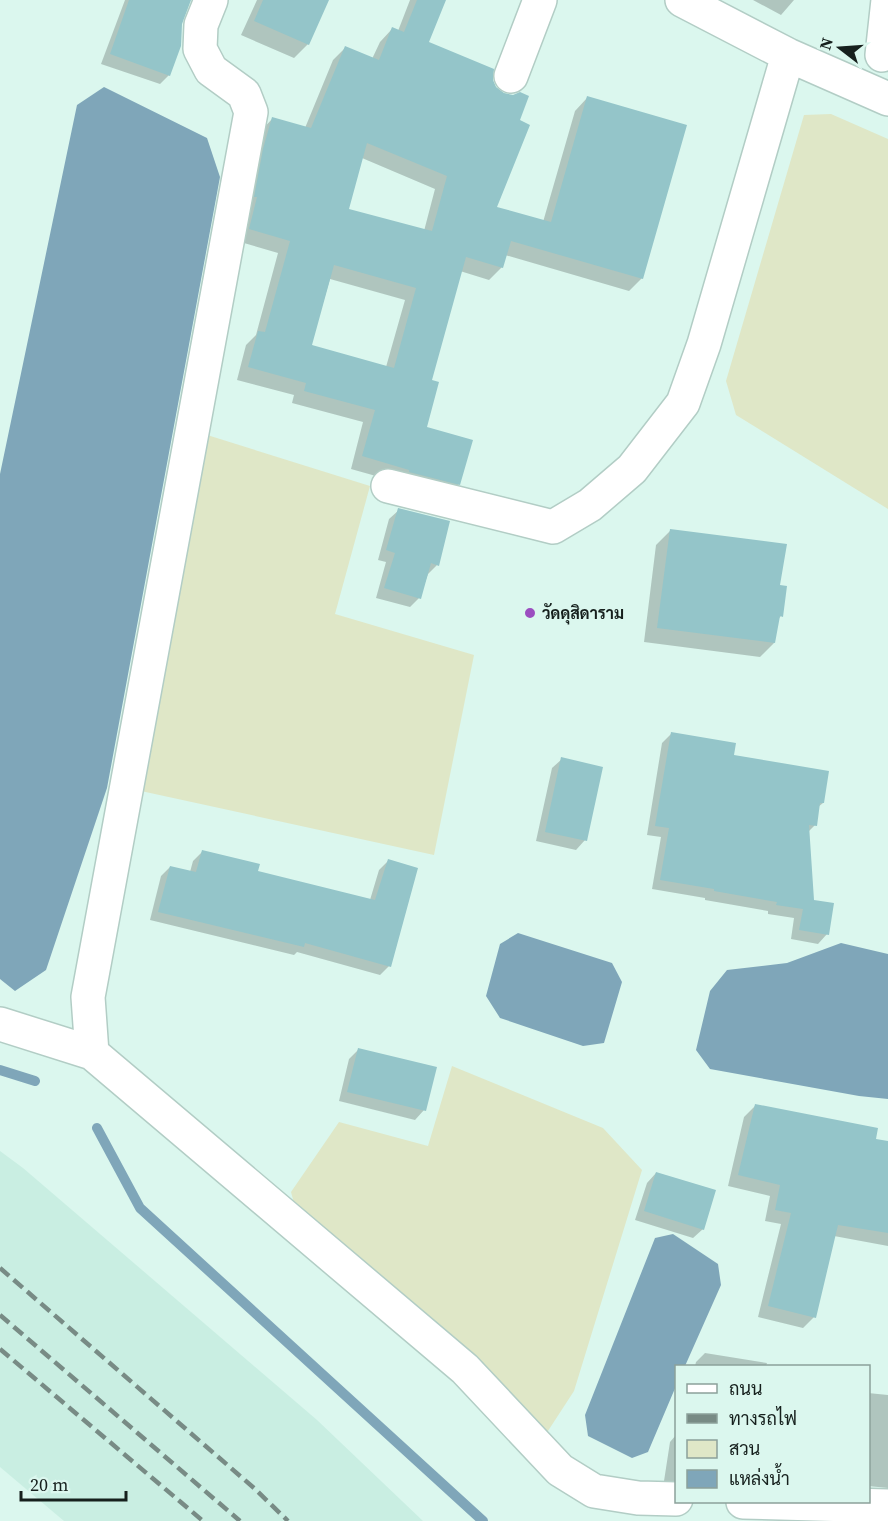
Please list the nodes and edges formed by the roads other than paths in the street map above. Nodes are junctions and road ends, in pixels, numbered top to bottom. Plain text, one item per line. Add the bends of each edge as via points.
1 (212, 0) edge
2 (540, 0) edge
3 (682, 0) edge
4 (888, 0) edge
5 (885, 51) edge
6 (788, 55) junction
7 (511, 76) dead end
8 (878, 95) edge
9 (388, 486) dead end
10 (0, 1024) edge
11 (92, 1053) junction
12 (675, 1499) edge
13 (779, 1503) edge
14 (888, 1506) edge

1 - 11 street via 201,25 200,49 211,70 244,94 250,112 88,997
2 - 7 street
3 - 6 street
4 - 5 street
5 - 8 street
6 - 8 street
6 - 9 street via 683,404 632,469 590,505 553,527
10 - 11 street
11 - 12 street via 465,1369 560,1470 594,1491
13 - 14 street

